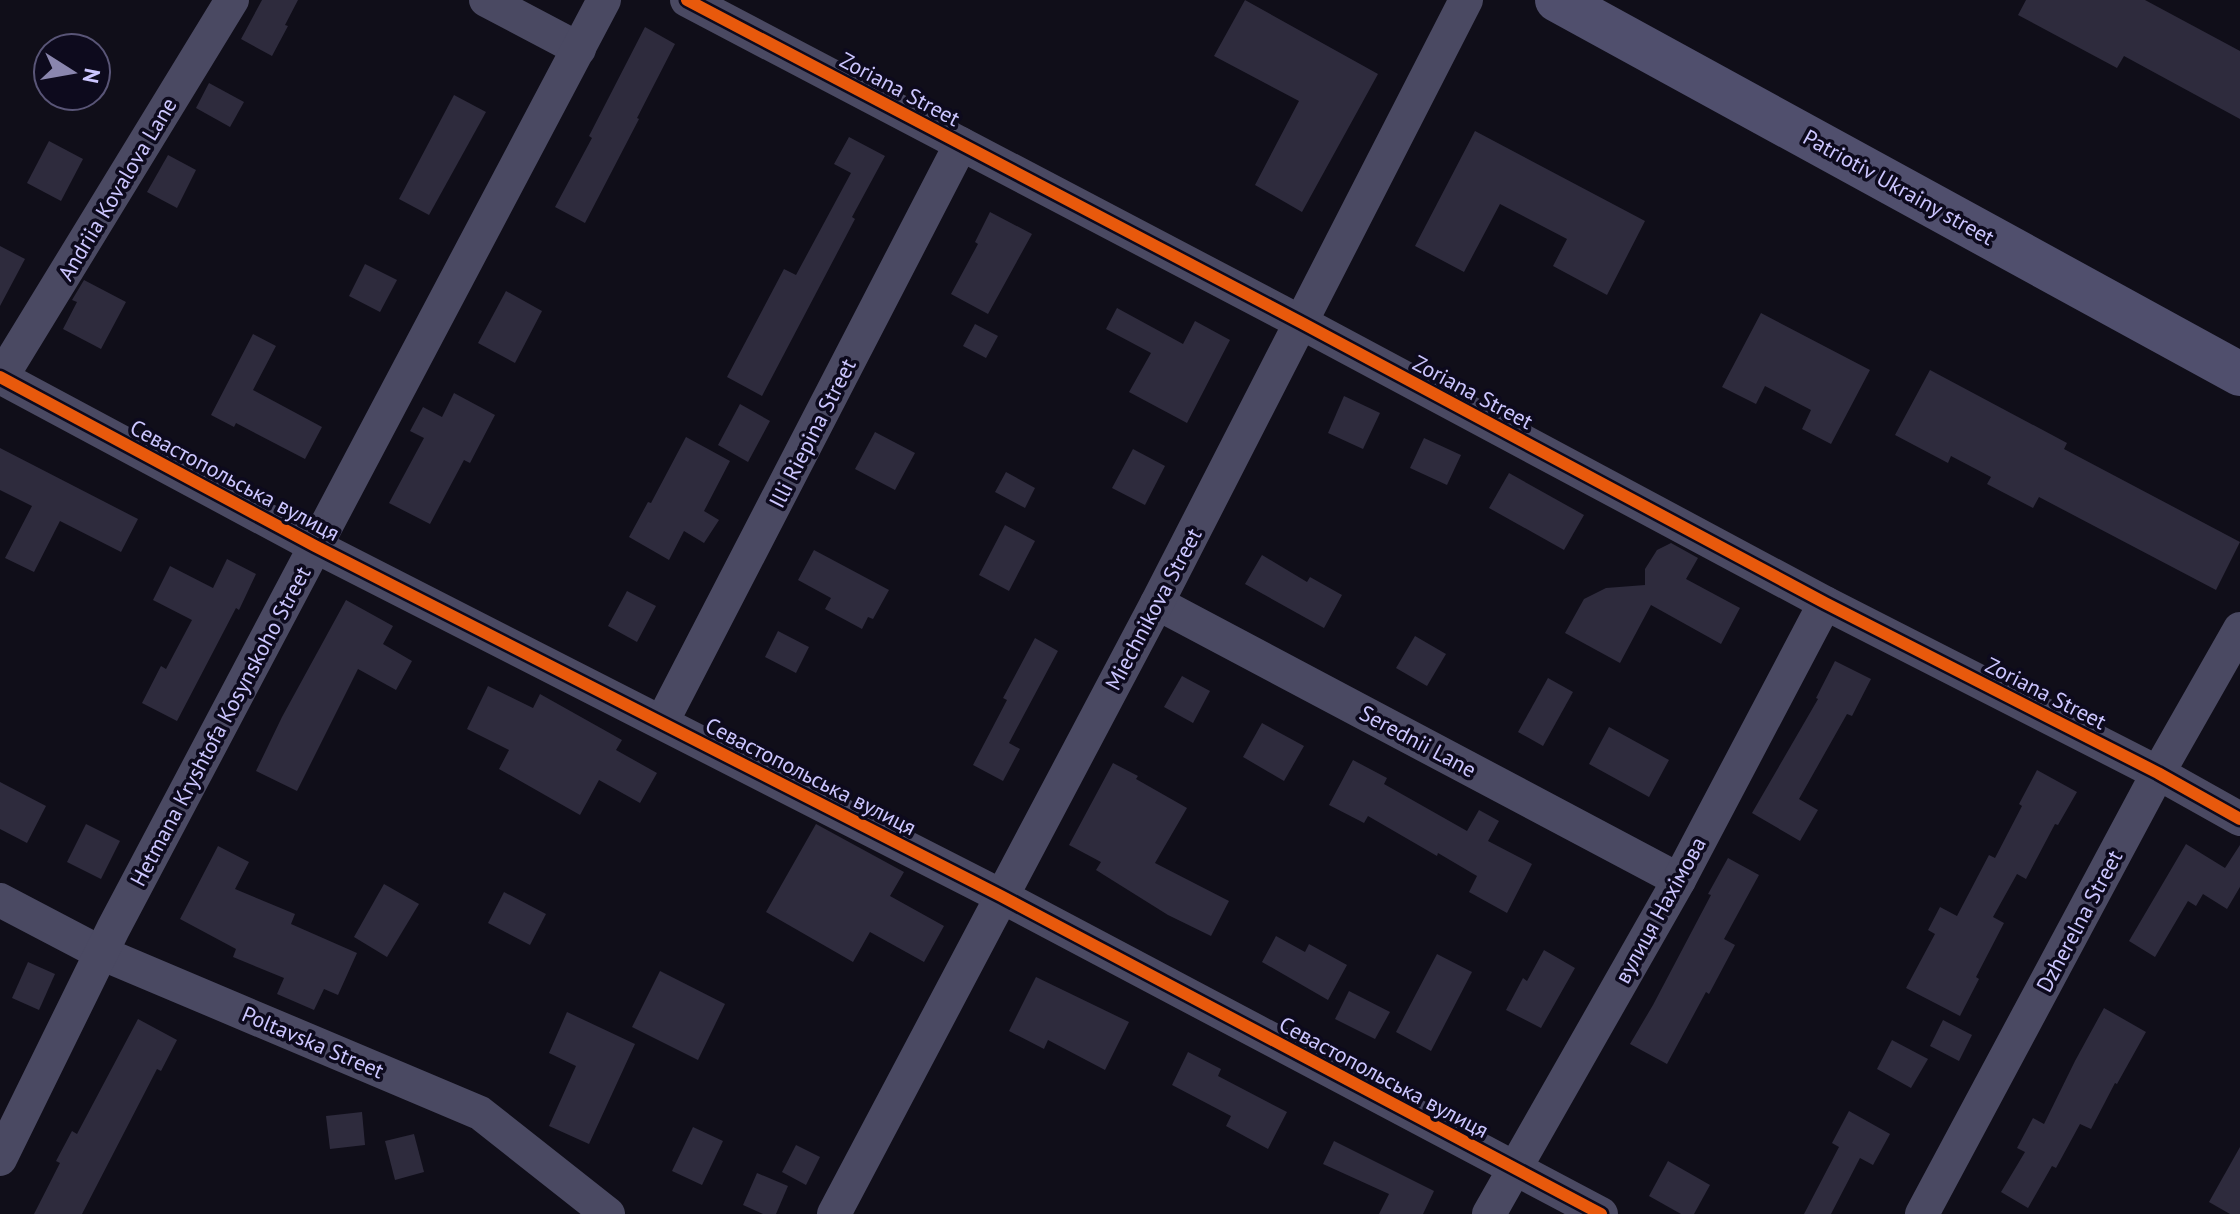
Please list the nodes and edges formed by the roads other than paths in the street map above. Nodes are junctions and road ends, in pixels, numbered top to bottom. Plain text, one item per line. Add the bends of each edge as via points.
1 (232, 0) edge
2 (486, 0) edge
3 (604, 0) edge
4 (687, 0) edge
5 (1466, 0) edge
6 (1557, 0) edge
7 (579, 49) junction
8 (961, 144) junction
9 (1302, 323) junction
10 (2240, 374) edge
11 (1, 378) edge
12 (315, 546) junction
13 (1157, 603) junction
14 (1825, 603) junction
15 (2240, 629) edge
16 (662, 722) junction
17 (2158, 773) junction
18 (2240, 819) edge
19 (1679, 880) junction
20 (1001, 896) junction
21 (0, 900) edge
22 (101, 953) junction
23 (0, 1159) edge
24 (1513, 1168) junction
25 (608, 1214) edge
26 (834, 1214) edge
27 (1489, 1214) edge
28 (1601, 1214) edge
29 (1922, 1214) edge

1 - 11 street, Andriia Kovalova Lane
2 - 7 street
3 - 7 street, Hetmana Kryshtofa Kosynskoho Street
4 - 8 street, Zoriana Street
5 - 9 street, Miechnikova Street
6 - 10 main road, Patriotiv Ukrainy street
7 - 12 street, Hetmana Kryshtofa Kosynskoho Street
8 - 9 street, Zoriana Street
8 - 16 street, Illi Riepina Street
9 - 13 street, Miechnikova Street
9 - 14 street, Zoriana Street
11 - 12 street, Севастопольська вулиця
12 - 16 street, Севастопольська вулиця
12 - 22 street, Hetmana Kryshtofa Kosynskoho Street
13 - 19 street, Serednii Lane
13 - 20 street, Miechnikova Street
14 - 17 street, Zoriana Street
14 - 19 street, вулиця Нахімова
15 - 17 street, Dzherelna Street
16 - 20 street, Севастопольська вулиця
17 - 18 street, Zoriana Street
17 - 29 street, Dzherelna Street
19 - 24 street, вулиця Нахімова
20 - 24 street, Севастопольська вулиця
20 - 26 street, Miechnikova Street
21 - 22 street, Poltavska Street
22 - 23 street, Hetmana Kryshtofa Kosynskoho Street
22 - 25 street, Poltavska Street via 480,1113
24 - 27 street, вулиця Нахімова
24 - 28 street, Севастопольська вулиця

